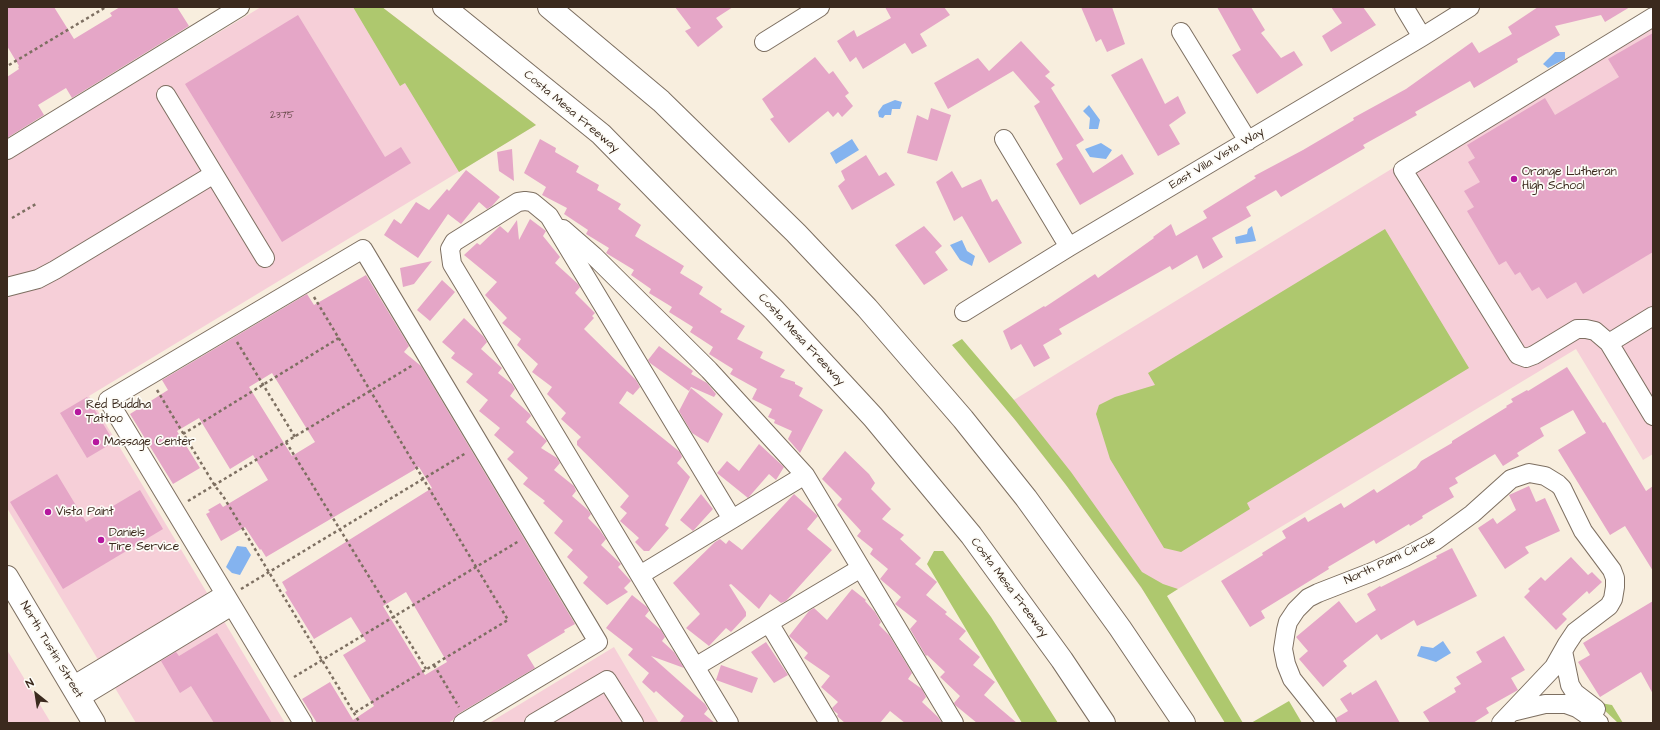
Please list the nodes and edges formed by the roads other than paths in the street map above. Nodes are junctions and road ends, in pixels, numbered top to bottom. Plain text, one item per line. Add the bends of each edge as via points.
1 (240, 7) edge
2 (444, 7) edge
3 (549, 7) edge
4 (820, 7) edge
5 (1404, 7) edge
6 (1470, 7) edge
7 (1653, 17) edge
8 (1181, 32) dead end
9 (1422, 37) junction
10 (764, 42) dead end
11 (166, 95) dead end
12 (1004, 139) dead end
13 (1248, 141) junction
14 (7, 150) edge
15 (214, 174) junction
16 (549, 216) junction
17 (1069, 248) junction
18 (265, 258) dead end
19 (7, 287) edge
20 (964, 312) dead end
21 (1653, 316) edge
22 (1609, 343) junction
23 (1653, 416) edge
24 (805, 475) junction
25 (732, 520) junction
26 (861, 568) junction
27 (640, 575) junction
28 (7, 577) edge
29 (228, 599) junction
30 (769, 623) junction
31 (1563, 651) junction
32 (695, 667) junction
33 (76, 692) junction
34 (1506, 717) edge
35 (465, 722) edge
36 (94, 723) edge
37 (303, 723) edge
38 (534, 723) edge
39 (634, 723) edge
40 (729, 723) edge
41 (829, 723) edge
42 (954, 723) edge
43 (1104, 723) edge
44 (1184, 723) edge
45 (1326, 723) edge
46 (1599, 723) edge
47 (1611, 723) edge

1 - 14 street
2 - 43 main road, Costa Mesa Freeway via 601,134 774,310 873,417 971,535 1062,660
3 - 44 main road via 661,101 867,308 963,419 1026,498 1120,628
4 - 10 street
5 - 9 street
6 - 9 street, East Villa Vista Way
7 - 22 street via 1403,170 1518,355 1526,358 1534,355 1578,329 1595,331
8 - 13 street
9 - 13 street, East Villa Vista Way
11 - 15 street
12 - 17 street
13 - 17 street, East Villa Vista Way
15 - 18 street
15 - 19 street via 51,273
16 - 24 street via 594,256 709,370
16 - 25 street
16 - 27 street via 532,202 518,202 454,242 450,249 452,264
17 - 20 street, East Villa Vista Way
21 - 22 street
22 - 23 street
24 - 25 street
24 - 26 street
25 - 27 street
26 - 30 street
26 - 42 street
27 - 32 street
28 - 33 main road, North Tustin Street
29 - 33 street
29 - 35 street via 108,400 363,248 598,642
29 - 37 street
30 - 32 street
30 - 41 street
31 - 34 street, North Pami Circle via 1554,667
31 - 45 street, North Pami Circle via 1575,632 1609,606 1613,598 1615,578 1608,562 1583,531 1562,488 1545,476 1523,474 1511,479 1472,514 1435,540 1384,567 1308,598 1296,610 1286,630 1283,649 1286,664 1292,679
31 - 47 street via 1567,679 1575,693
32 - 40 street
33 - 36 main road, North Tustin Street
34 - 46 street, North Pami Circle via 1545,704 1566,704 1577,708
38 - 39 street via 607,680

